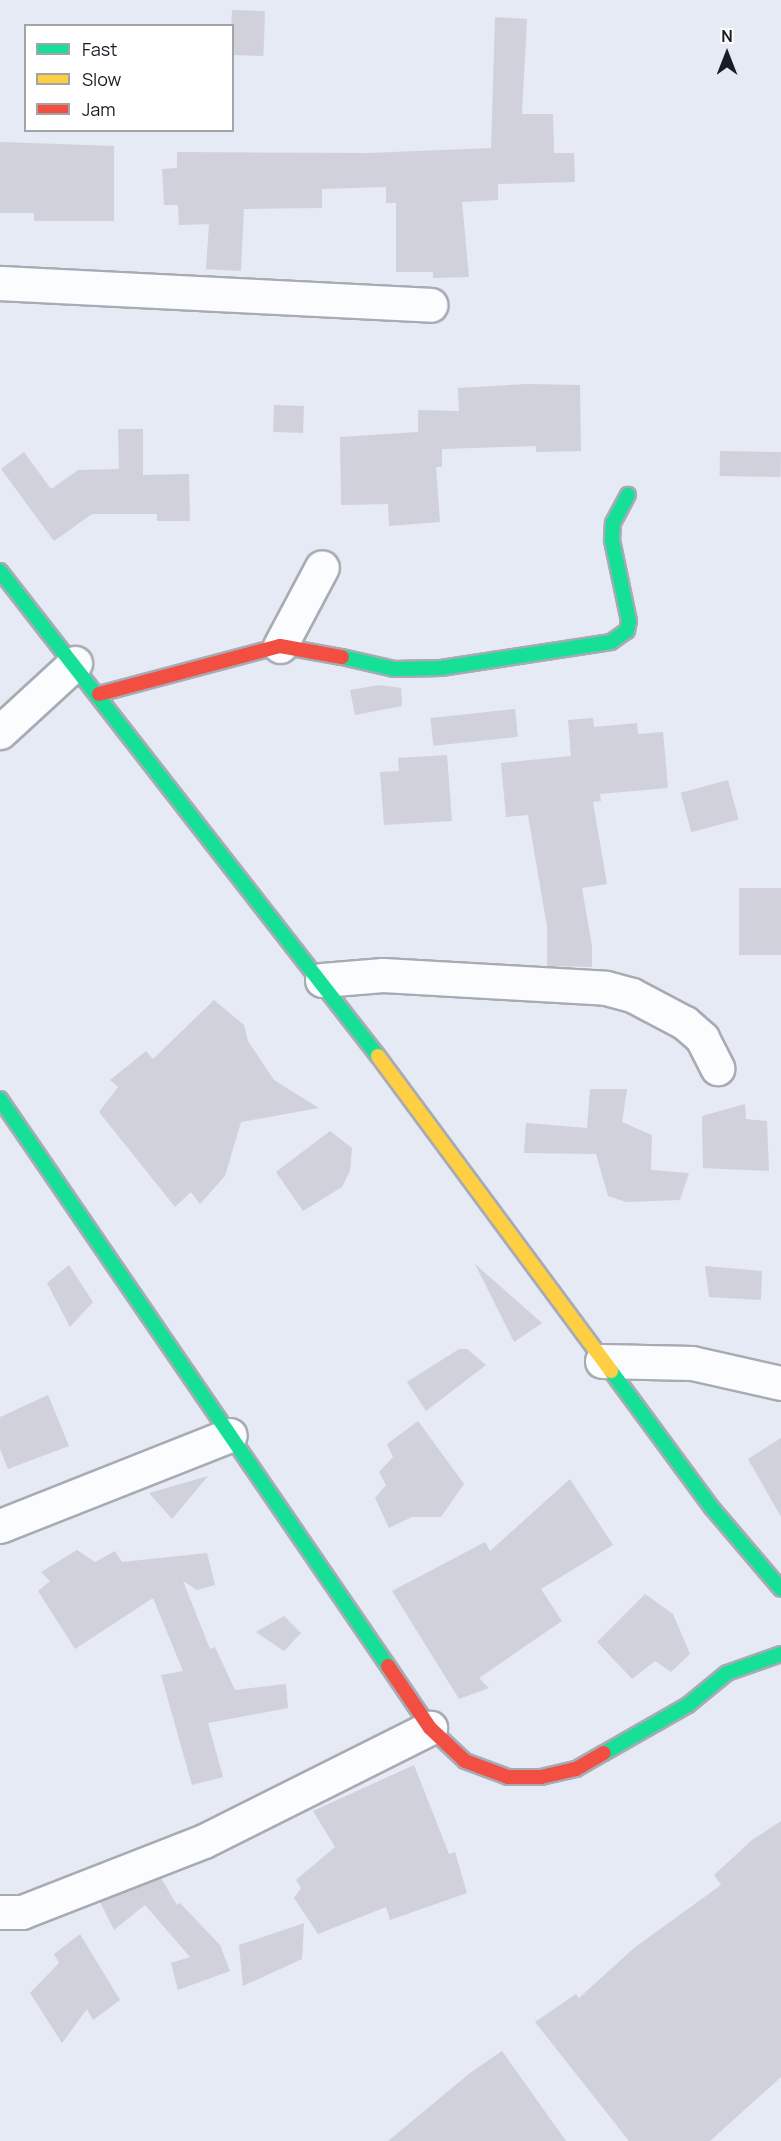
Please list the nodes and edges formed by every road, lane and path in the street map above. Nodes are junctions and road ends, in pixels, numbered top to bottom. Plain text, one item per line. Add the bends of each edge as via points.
1 (0, 282) edge
2 (430, 305) dead end
3 (628, 495) dead end
4 (322, 567) dead end
5 (0, 571) edge
6 (280, 646) junction
7 (75, 663) junction
8 (99, 694) junction
9 (0, 732) edge
10 (322, 980) junction
11 (717, 1068) dead end
12 (0, 1099) edge
13 (602, 1361) junction
14 (781, 1383) edge
15 (230, 1435) junction
16 (0, 1526) edge
17 (781, 1589) edge
18 (781, 1654) edge
19 (430, 1728) junction
20 (0, 1912) edge

1 - 2 street
3 - 6 street via 613,523 612,540 629,621 627,631 611,642 441,668 394,669
4 - 6 street
5 - 7 street
6 - 8 street
7 - 8 street
7 - 9 street
8 - 10 street
10 - 11 street via 383,975 606,988 632,995 685,1023 702,1038
10 - 13 street
12 - 15 street
13 - 14 street via 692,1363
13 - 17 street via 712,1508
15 - 16 street
15 - 19 street
18 - 19 street via 727,1673 688,1705 576,1769 541,1777 508,1777 484,1771 465,1761
19 - 20 street via 204,1841 22,1912

